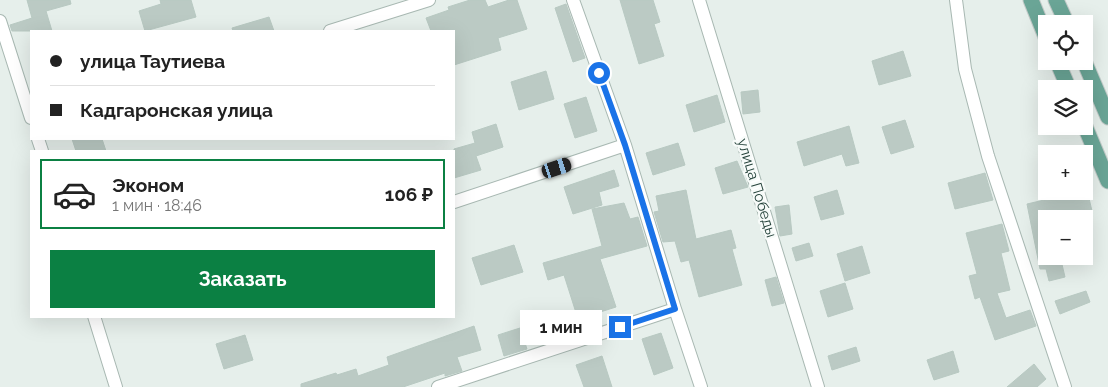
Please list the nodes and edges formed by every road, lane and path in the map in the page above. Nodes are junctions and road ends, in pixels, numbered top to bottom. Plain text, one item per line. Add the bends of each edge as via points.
1 (429, 0) edge
2 (573, 0) edge
3 (699, 0) edge
4 (956, 0) edge
5 (1031, 0) edge
6 (1056, 0) edge
7 (1063, 15) edge
8 (1038, 17) edge
9 (0, 21) edge
10 (333, 30) edge
11 (1088, 70) edge
12 (30, 115) edge
13 (1108, 117) edge
14 (1089, 135) edge
15 (625, 145) junction
16 (1108, 181) edge
17 (455, 202) edge
18 (675, 309) junction
19 (98, 318) edge
20 (816, 382) edge
21 (116, 387) edge
22 (438, 387) edge
23 (701, 387) edge
24 (1065, 387) edge

1 - 10 street
2 - 15 street
3 - 20 street, улица Победы
4 - 24 street via 965,69 988,156
5 - 8 main road
6 - 7 main road
9 - 12 street
11 - 13 main road
14 - 16 main road
15 - 17 street
15 - 18 street
18 - 22 street
18 - 23 street
19 - 21 street

